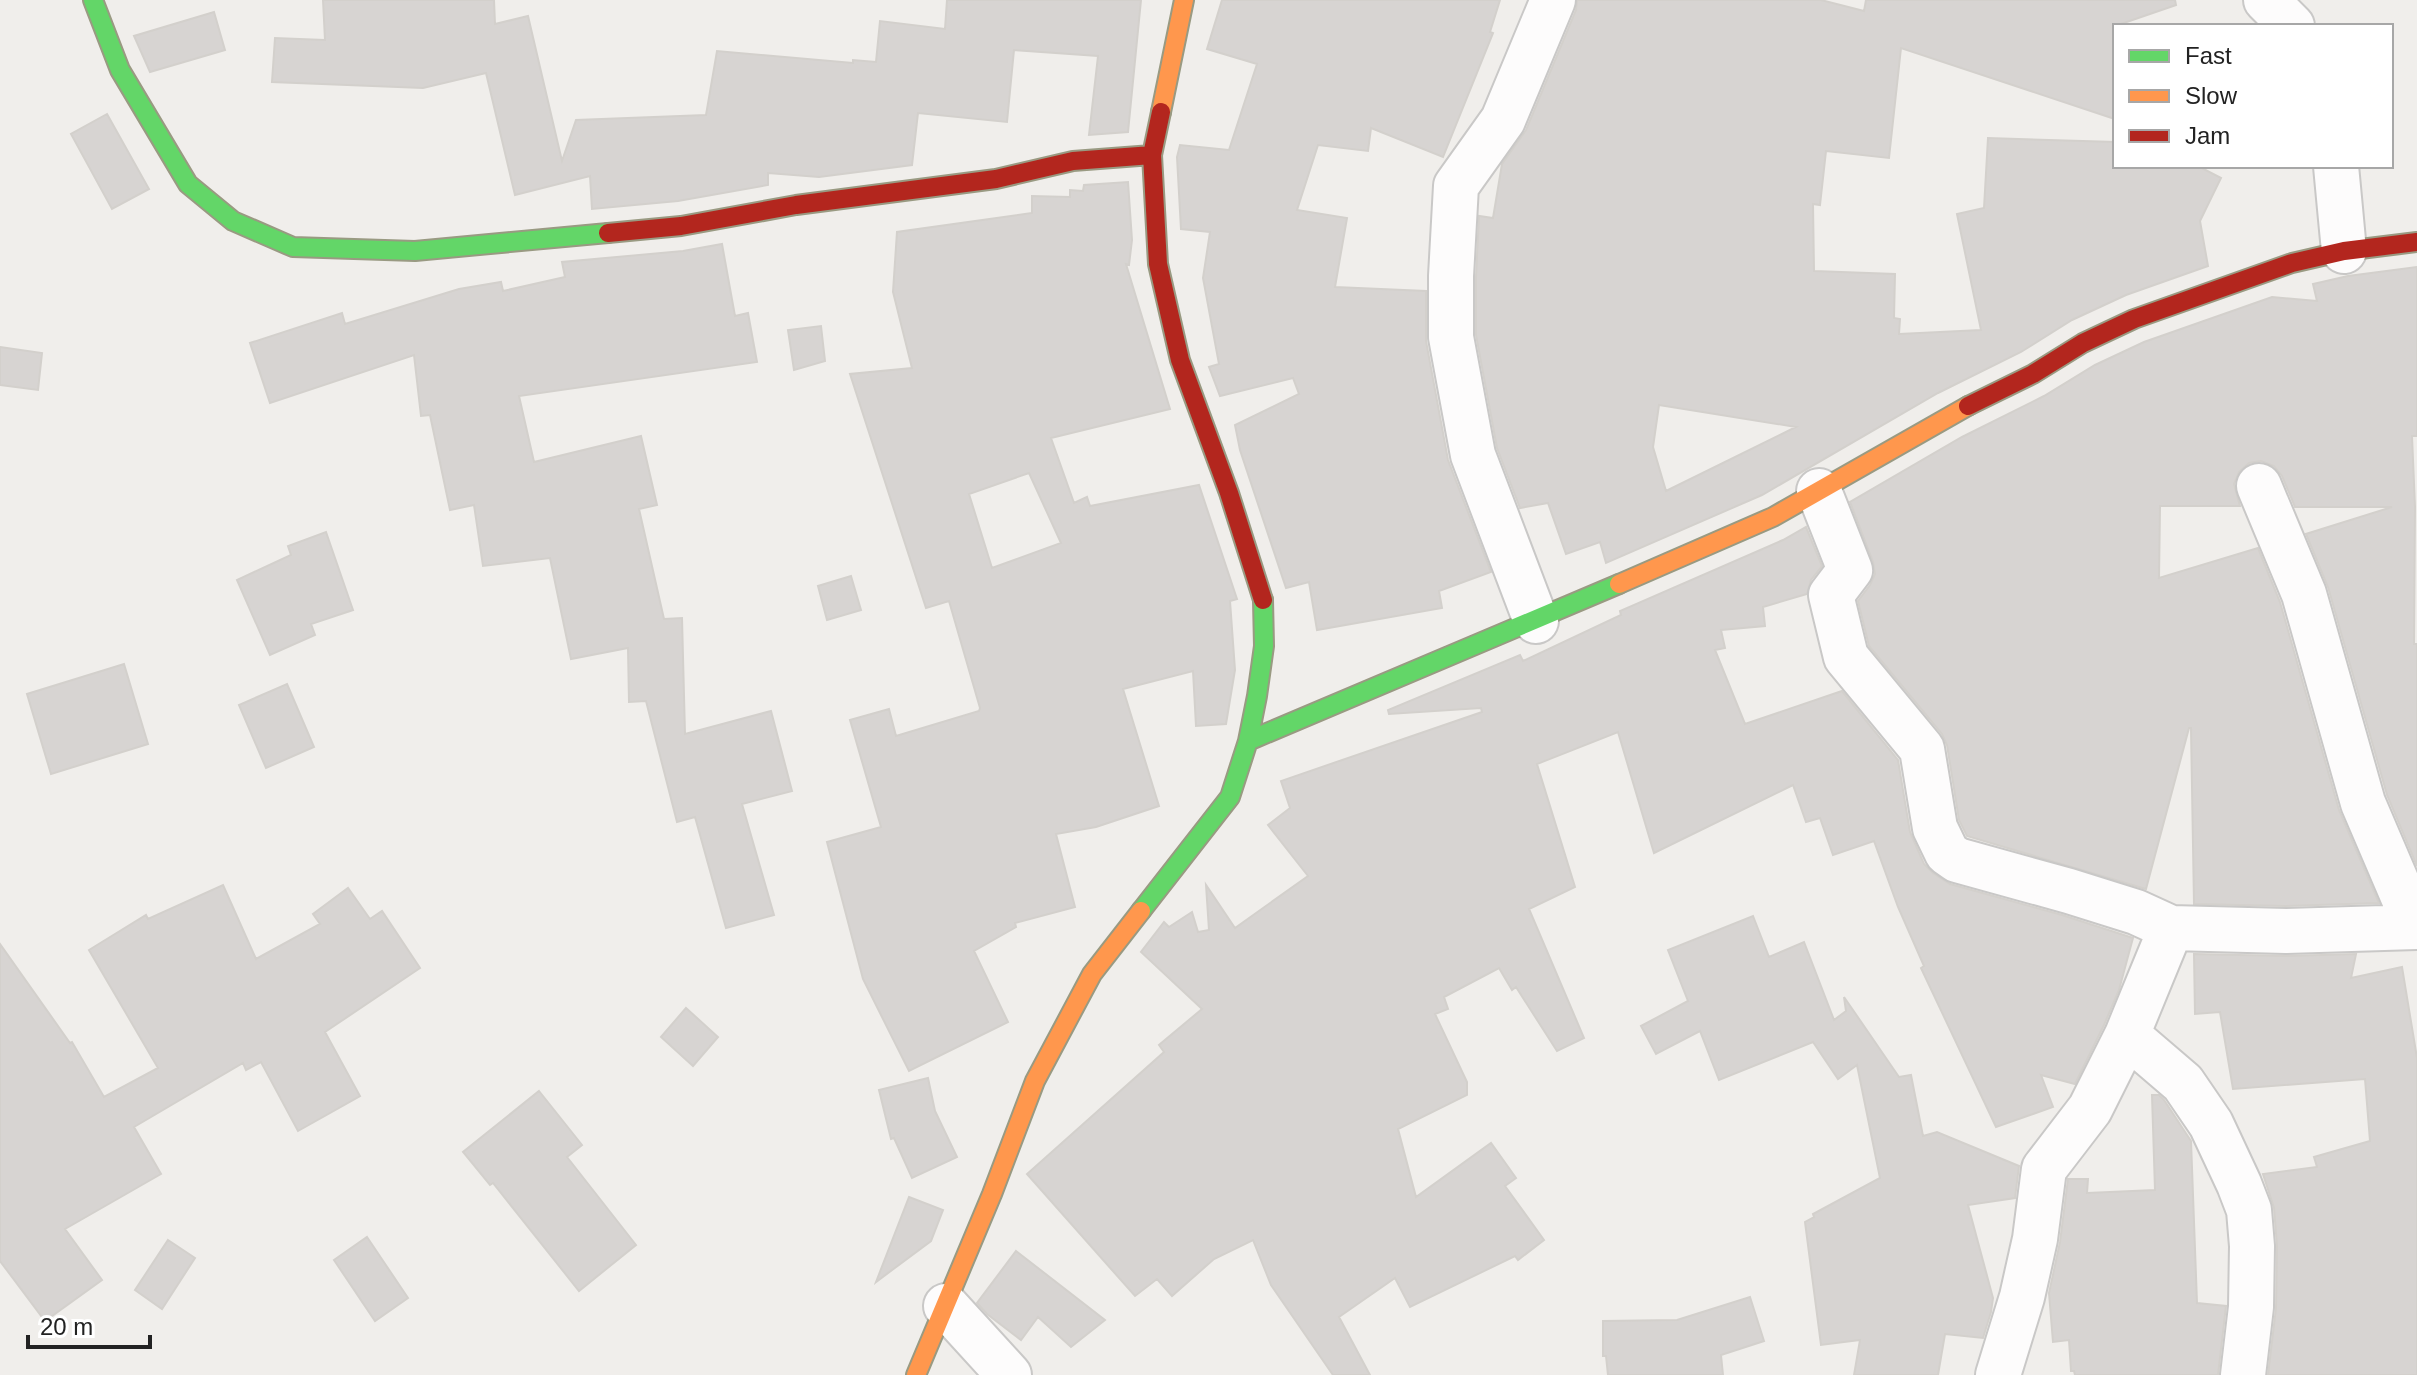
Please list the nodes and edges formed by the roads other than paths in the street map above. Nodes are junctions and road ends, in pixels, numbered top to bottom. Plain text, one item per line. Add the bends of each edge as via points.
1 (93, 0) edge
2 (1184, 0) edge
3 (1553, 0) edge
4 (2266, 0) edge
5 (2290, 24) edge
6 (1152, 155) junction
7 (2336, 168) edge
8 (2417, 242) edge
9 (2344, 251) junction
10 (2259, 486) dead end
11 (1819, 491) junction
12 (1536, 621) junction
13 (1248, 741) junction
14 (2417, 927) edge
15 (2171, 928) junction
16 (2127, 1035) junction
17 (946, 1306) junction
18 (916, 1375) edge
19 (1009, 1375) edge
20 (1998, 1375) edge
21 (2243, 1375) edge

1 - 6 street via 120,70 188,184 233,221 293,247 415,251 666,227 996,179 1073,161
2 - 6 street
3 - 12 street via 1503,120 1456,186 1451,276 1451,337 1473,455
4 - 5 street
6 - 13 street via 1158,264 1180,360 1263,598 1264,646
7 - 9 street
8 - 9 street
9 - 11 street via 2292,263 2134,319
10 - 14 street via 2304,594 2363,803
11 - 12 street via 1773,517
11 - 15 street via 1850,570 1831,595 1846,657 1922,749 1935,828 1947,853 2136,912
12 - 13 street
13 - 17 street via 1230,797 1092,974 1035,1081
14 - 15 street
15 - 16 street
16 - 20 street via 2090,1109 2044,1169 2035,1239
16 - 21 street via 2183,1083 2211,1124 2249,1210 2251,1307
17 - 18 street
17 - 19 street

